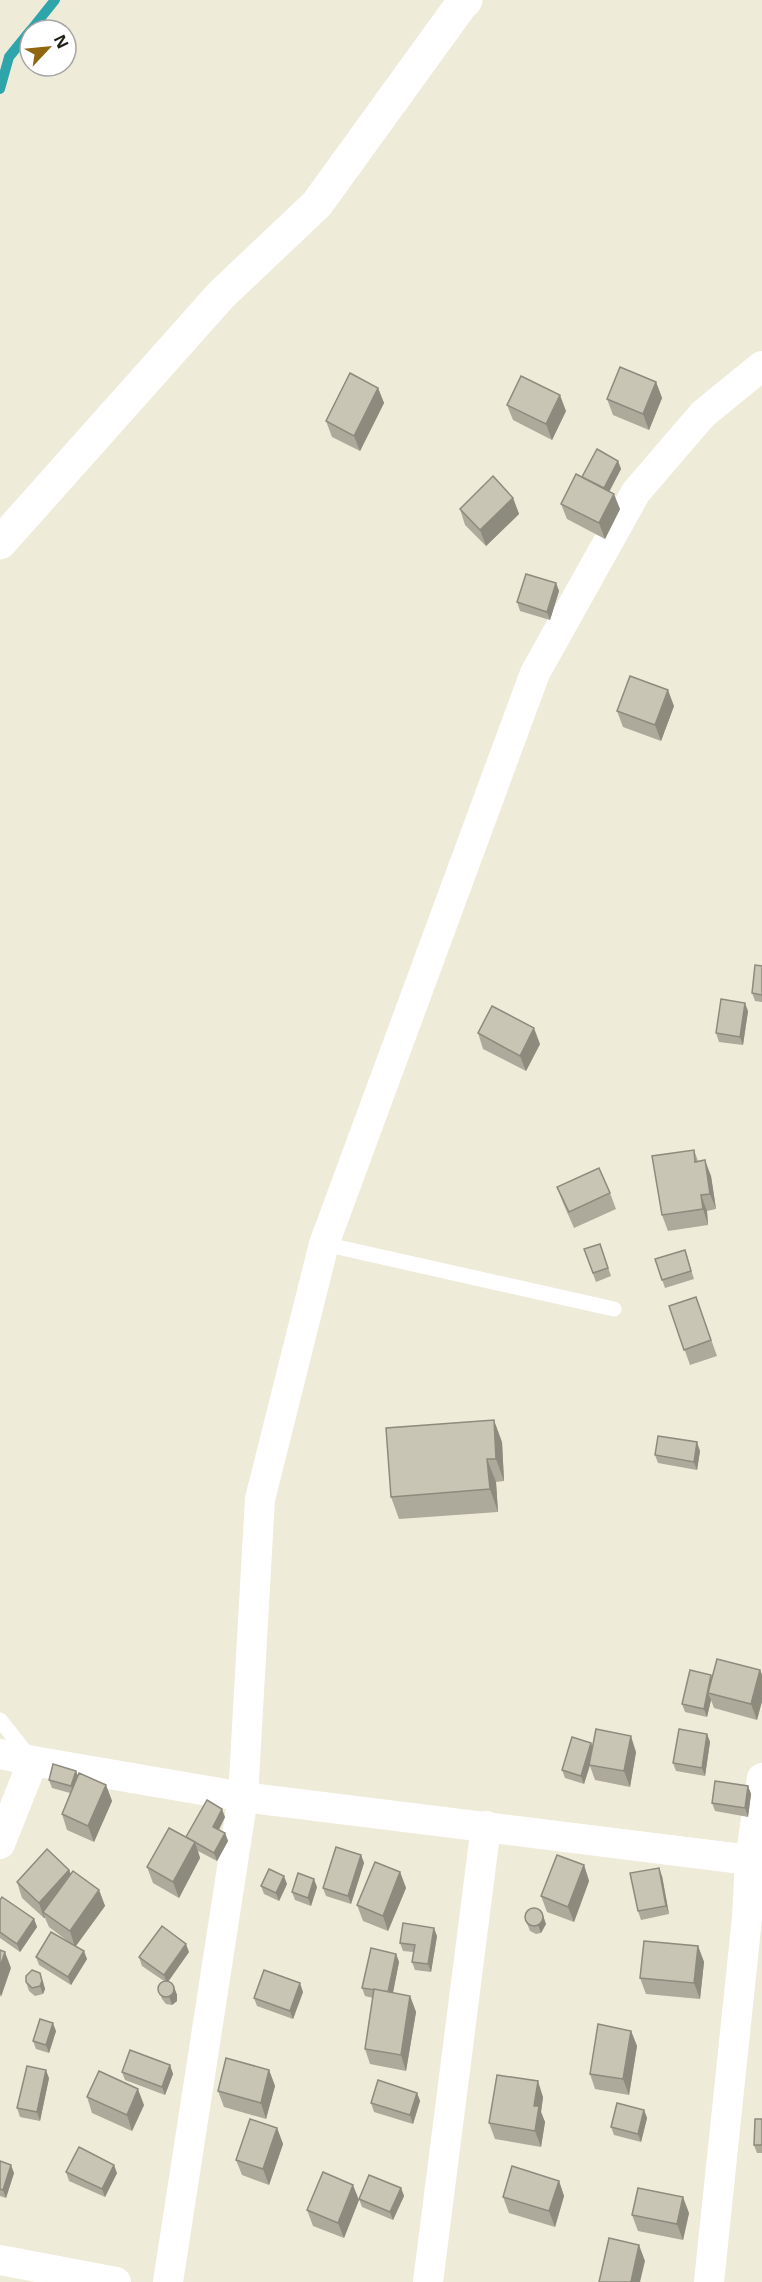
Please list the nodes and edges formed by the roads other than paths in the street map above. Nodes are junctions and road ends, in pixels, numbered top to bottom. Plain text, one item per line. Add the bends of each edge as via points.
1 (466, 0) edge
2 (762, 366) edge
3 (0, 543) edge
4 (324, 1244) junction
5 (614, 1309) dead end
6 (0, 1720) edge
7 (0, 1754) edge
8 (33, 1761) junction
9 (762, 1778) edge
10 (243, 1797) junction
11 (486, 1826) junction
12 (0, 1844) edge
13 (750, 1860) junction
14 (755, 1920) edge
15 (0, 2259) edge
16 (116, 2282) edge
17 (168, 2282) edge
18 (429, 2282) edge
19 (709, 2282) edge

1 - 3 street via 317,204 221,295
2 - 4 street via 703,414 636,492 535,673
4 - 5 lane
4 - 10 street via 260,1499
6 - 8 lane
7 - 8 street
8 - 10 street
8 - 12 street
9 - 13 street
10 - 11 street
10 - 17 street
11 - 13 street
11 - 18 street
13 - 14 street
14 - 19 street
15 - 16 street

